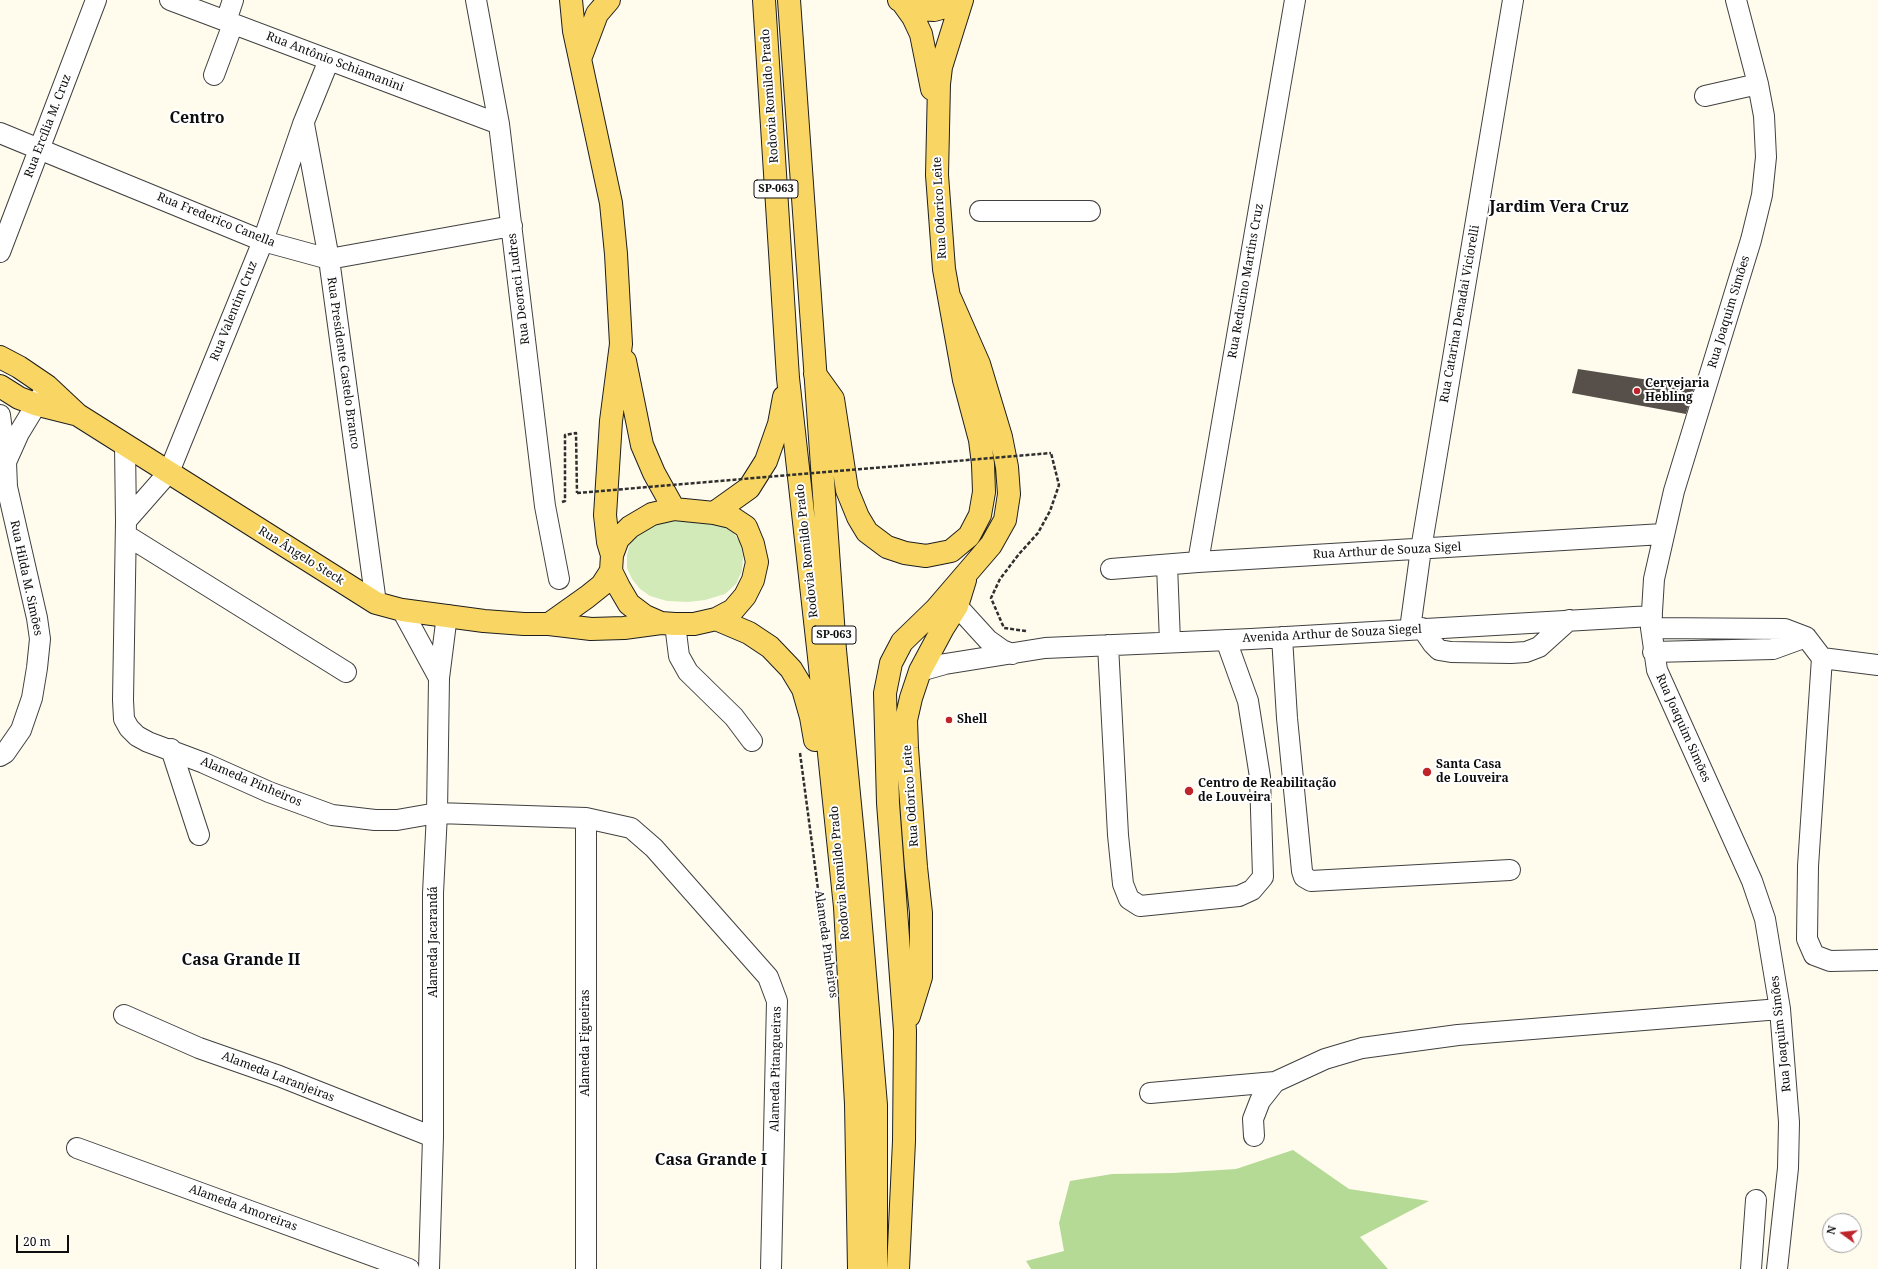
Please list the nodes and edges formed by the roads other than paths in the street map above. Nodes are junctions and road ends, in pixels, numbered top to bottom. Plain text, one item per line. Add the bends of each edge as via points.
1 (96, 0) edge
2 (170, 0) edge
3 (233, 0) edge
4 (476, 0) edge
5 (571, 0) edge
6 (610, 0) edge
7 (764, 0) edge
8 (789, 0) edge
9 (958, 0) edge
10 (962, 0) edge
11 (1295, 0) edge
12 (1513, 0) edge
13 (1736, 0) edge
14 (901, 2) edge
15 (230, 22) junction
16 (580, 58) junction
17 (330, 60) junction
18 (214, 75) dead end
19 (1758, 84) junction
20 (1706, 96) dead end
21 (938, 118) junction
22 (304, 124) junction
23 (499, 124) junction
24 (0, 133) edge
25 (40, 148) junction
26 (980, 211) dead end
27 (1090, 211) dead end
28 (512, 226) junction
29 (263, 241) junction
30 (0, 252) edge
31 (329, 259) junction
32 (950, 298) junction
33 (621, 344) junction
34 (0, 357) edge
35 (19, 367) junction
36 (815, 374) junction
37 (788, 378) junction
38 (47, 386) junction
39 (0, 390) edge
40 (35, 404) junction
41 (0, 415) edge
42 (78, 415) junction
43 (125, 445) junction
44 (6, 462) junction
45 (169, 472) junction
46 (674, 509) junction
47 (714, 513) junction
48 (126, 528) junction
49 (1663, 534) junction
50 (1420, 549) junction
51 (1198, 562) junction
52 (612, 563) junction
53 (1167, 565) junction
54 (1111, 569) dead end
55 (967, 571) junction
56 (559, 579) dead end
57 (376, 603) junction
58 (957, 606) junction
59 (402, 610) junction
60 (447, 615) junction
61 (716, 619) junction
62 (1569, 620) junction
63 (1652, 622) junction
64 (668, 623) junction
65 (549, 624) junction
66 (1416, 628) junction
67 (1282, 637) junction
68 (1806, 637) junction
69 (1226, 640) junction
70 (1170, 642) junction
71 (1108, 644) junction
72 (1654, 652) junction
73 (1012, 654) junction
74 (1822, 658) junction
75 (1878, 665) edge
76 (920, 671) junction
77 (346, 672) dead end
78 (439, 678) junction
79 (752, 741) dead end
80 (171, 749) junction
81 (0, 756) edge
82 (437, 813) junction
83 (586, 818) junction
84 (199, 835) dead end
85 (1510, 870) dead end
86 (845, 907) junction
87 (1878, 960) edge
88 (1780, 1009) junction
89 (124, 1015) dead end
90 (905, 1031) junction
91 (1276, 1082) junction
92 (1150, 1093) dead end
93 (1254, 1136) dead end
94 (434, 1137) junction
95 (77, 1148) dead end
96 (1756, 1200) dead end
97 (409, 1269) edge
98 (428, 1269) edge
99 (586, 1269) edge
100 (771, 1269) edge
101 (859, 1269) edge
102 (876, 1269) edge
103 (898, 1269) edge
104 (1751, 1269) edge
105 (1777, 1269) edge

1 - 25 street, Rua Ercília M. Cruz
2 - 15 street, Rua Antônio Schiamanini
3 - 15 street
4 - 23 street, Rua Deoraci Ludres
5 - 16 main road
6 - 16 main road via 598,14
7 - 37 main road, Rodovia Romildo Prado / SP-063
8 - 36 main road, Rodovia Romildo Prado / SP-063
9 - 14 main road via 949,6 934,10 918,9
10 - 21 main road, Rua Odorico Leite via 941,67
11 - 51 street, Rua Reducino Martins Cruz
12 - 50 street, Rua Catarina Denadai Viciorelli
13 - 19 street, Rua Joaquim Simões
14 - 21 main road, Rua Odorico Leite via 913,17 921,34
15 - 17 street, Rua Antônio Schiamanini
15 - 18 street
16 - 33 main road via 611,203
17 - 22 street, Rua Valentim Cruz
17 - 23 street, Rua Antônio Schiamanini
19 - 20 street
19 - 49 street, Rua Joaquim Simões via 1764,116 1766,157 1762,195 1751,240
21 - 32 main road, Rua Odorico Leite via 937,175 941,248
22 - 29 street, Rua Valentim Cruz
22 - 31 street, Rua Presidente Castelo Branco
23 - 28 street, Rua Deoraci Ludres
24 - 25 street, Rua Frederico Canella
25 - 29 street, Rua Frederico Canella
25 - 30 street, Rua Ercília M. Cruz
26 - 27 street
28 - 31 street, Rua Frederico Canella
28 - 56 street, Rua Deoraci Ludres via 545,506
29 - 31 street, Rua Frederico Canella
29 - 45 street, Rua Valentim Cruz
31 - 57 street, Rua Presidente Castelo Branco
32 - 36 main road via 964,380 984,464 984,492 980,515 969,536 951,551 926,556 905,553 887,547 867,532 848,490 833,399
32 - 55 main road via 978,364 1001,437 1009,494 1005,520 991,545
33 - 46 main road via 642,445
33 - 52 main road via 608,453 605,515
34 - 35 main road, Rua Ângelo Steck
35 - 38 main road, Rua Ângelo Steck
35 - 39 street via 6,379
36 - 102 main road, Rodovia Romildo Prado / SP-063 via 835,650 876,1105
37 - 47 main road via 779,424 766,461 749,488
37 - 86 main road, Rodovia Romildo Prado / SP-063
38 - 40 street, Rua Hilda M. Simões
38 - 42 main road, Rua Ângelo Steck
39 - 40 main road, Rua Ângelo Steck
40 - 42 main road, Rua Ângelo Steck
40 - 44 street, Rua Hilda M. Simões
41 - 44 street, Rua Hilda M. Simões
42 - 43 main road, Rua Ângelo Steck
43 - 45 main road, Rua Ângelo Steck
43 - 48 street, Alameda Pinheiros
44 - 81 street, Rua Hilda M. Simões via 7,487 40,640 32,698 21,730 5,753
45 - 48 street
45 - 57 main road, Rua Ângelo Steck
46 - 47 main road, Rua Ângelo Steck
46 - 52 main road, Rua Ângelo Steck via 652,514 630,527 618,539
47 - 61 main road, Rua Ângelo Steck via 730,517 746,527 757,562 753,580 745,596 733,610
48 - 77 street
48 - 80 street, Alameda Pinheiros via 124,719 137,736
49 - 50 street, Rua Arthur de Souza Sigel
49 - 63 street, Rua Joaquim Simões via 1654,579
50 - 51 street, Rua Arthur de Souza Sigel
50 - 66 street, Rua Catarina Denadai Viciorelli
51 - 53 street, Rua Arthur de Souza Sigel
52 - 64 main road, Rua Ângelo Steck via 619,588 629,604 645,616
52 - 65 main road, Rua Ângelo Steck via 602,585
53 - 54 street, Rua Arthur de Souza Sigel
53 - 70 street
55 - 58 main road, Rua Odorico Leite
55 - 90 main road via 936,609 902,642 891,663 885,693 888,803
57 - 59 main road, Rua Ângelo Steck
58 - 73 street via 988,640
58 - 76 main road, Rua Odorico Leite
59 - 60 main road, Rua Ângelo Steck
59 - 78 street
60 - 65 main road, Rua Ângelo Steck via 484,621
60 - 78 street, Alameda Jacarandá
61 - 64 main road, Rua Ângelo Steck via 694,624
61 - 86 main road via 748,633 770,647 791,669 802,689 812,716 830,837
62 - 63 street, Avenida Arthur de Souza Siegel
62 - 66 street, Avenida Arthur de Souza Siegel
62 - 66 street via 1539,647 1526,652 1510,653 1439,650
63 - 68 street, Avenida Arthur de Souza Siegel via 1786,629
63 - 72 street, Rua Joaquim Simões
64 - 65 main road, Rua Ângelo Steck via 591,629
64 - 79 street via 679,656 688,672 734,717
66 - 67 street, Avenida Arthur de Souza Siegel
67 - 69 street, Avenida Arthur de Souza Siegel
67 - 85 street via 1287,718 1304,877 1311,881
68 - 72 street via 1772,649
68 - 74 street
69 - 70 street, Avenida Arthur de Souza Siegel
69 - 71 street via 1248,701 1260,777 1263,877 1252,890 1239,896 1140,906 1129,900 1123,884
70 - 71 street, Avenida Arthur de Souza Siegel
71 - 73 street, Avenida Arthur de Souza Siegel via 1045,648
72 - 88 street, Rua Joaquim Simões via 1657,670 1752,881 1765,919
73 - 76 street, Avenida Arthur de Souza Siegel via 945,664
74 - 75 street
74 - 87 street via 1808,866 1807,939 1814,955 1830,961
76 - 90 main road, Rua Odorico Leite via 906,720 921,913 921,977
78 - 82 street, Alameda Jacarandá
80 - 82 street, Alameda Pinheiros via 269,792 332,815 397,820
80 - 84 street
82 - 83 street, Alameda Pinheiros
82 - 94 street, Alameda Jacarandá via 433,893
83 - 99 street, Alameda Figueiras
83 - 100 street, Alameda Pitangueiras via 632,828 654,848 768,977 777,1001
86 - 101 main road, Rodovia Romildo Prado / SP-063 via 856,1104
88 - 91 street via 1458,1035 1362,1048 1325,1059
88 - 105 street, Rua Joaquim Simões via 1789,1122 1788,1168
89 - 94 street, Alameda Laranjeiras via 199,1048 279,1076
90 - 103 main road via 904,1141
91 - 92 street
91 - 93 street via 1260,1101 1253,1119
94 - 98 street, Alameda Jacarandá
95 - 97 street, Alameda Amoreiras
96 - 104 street

